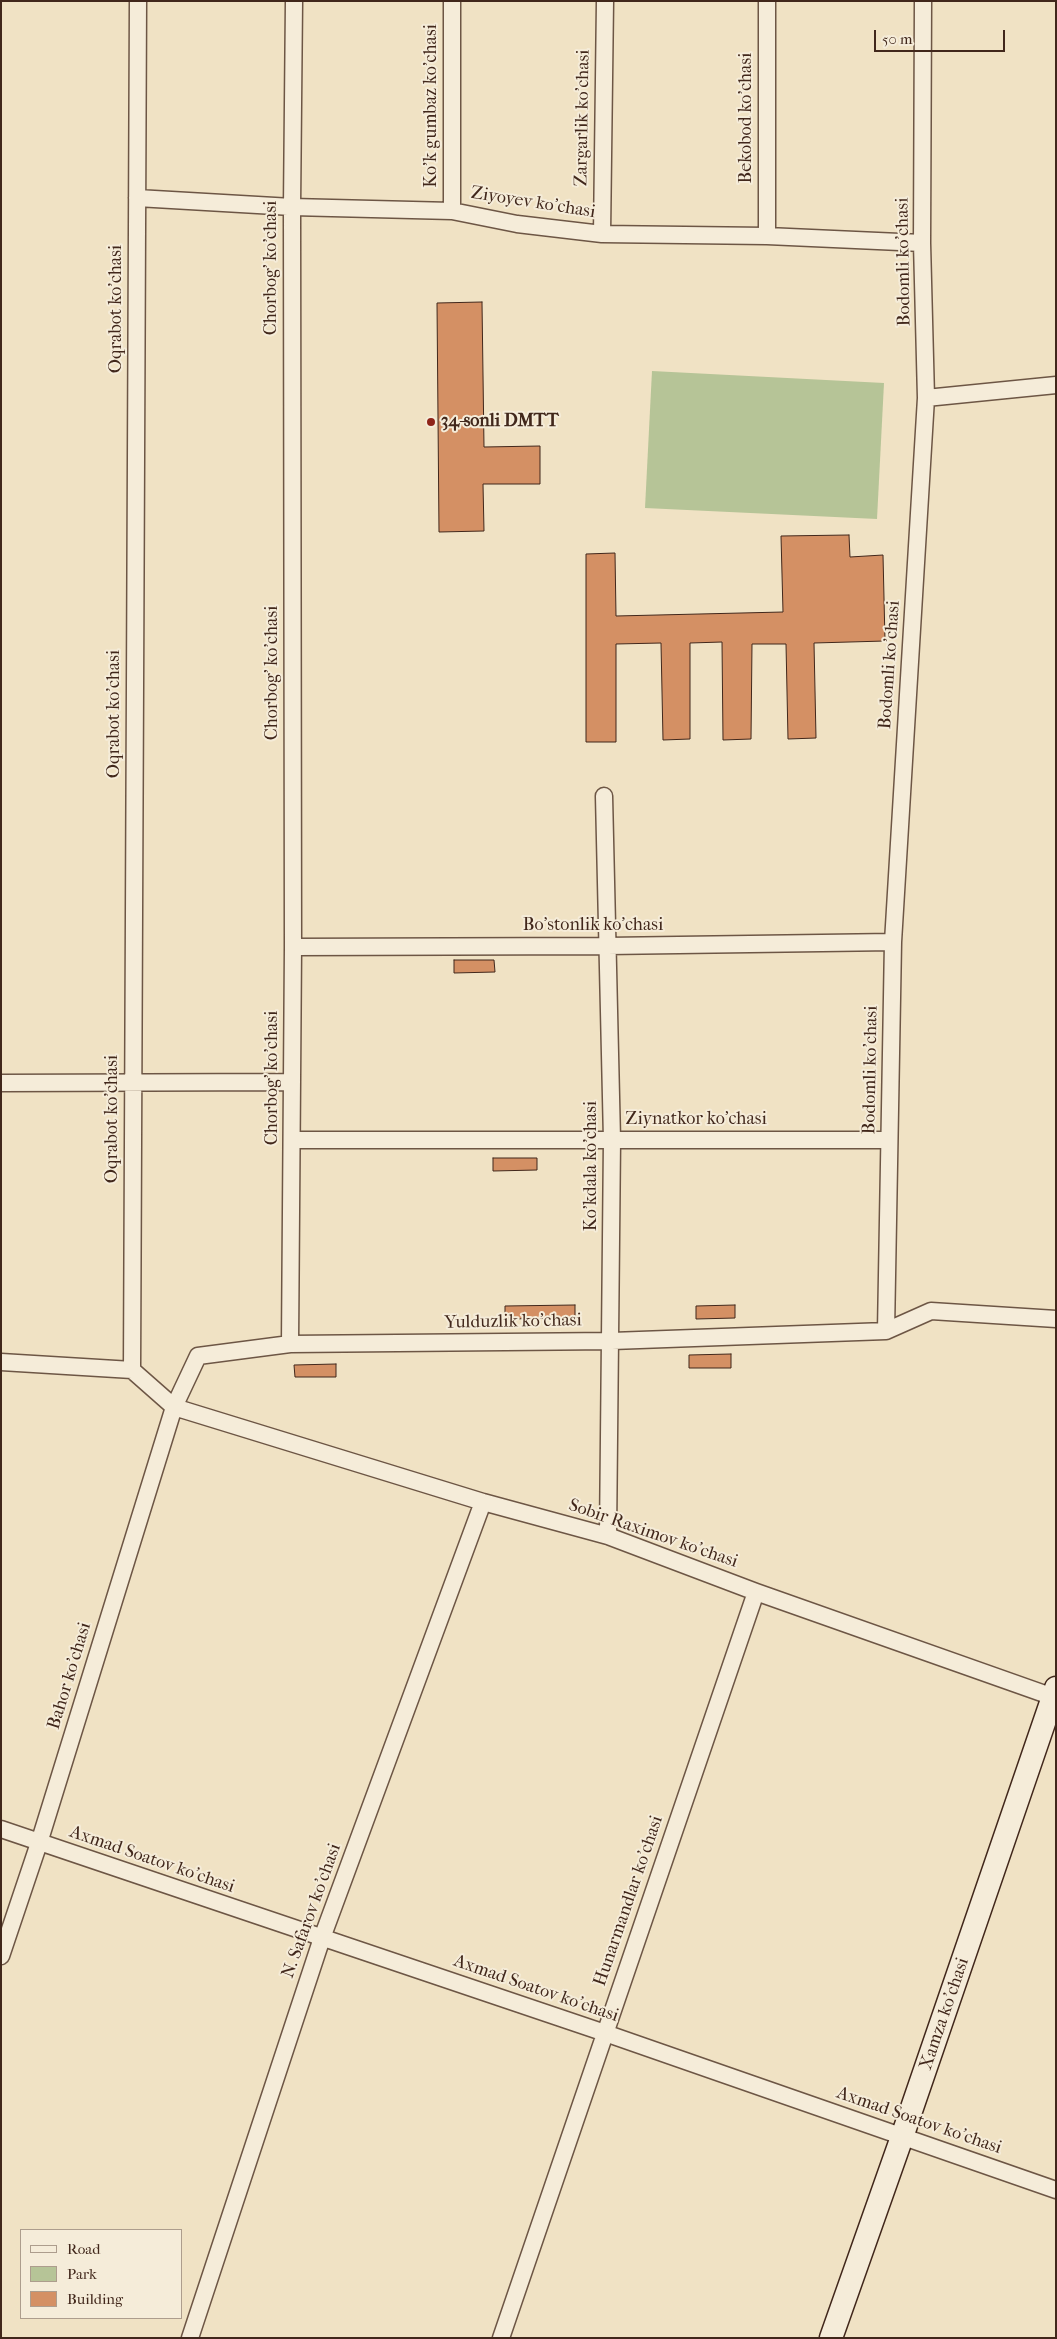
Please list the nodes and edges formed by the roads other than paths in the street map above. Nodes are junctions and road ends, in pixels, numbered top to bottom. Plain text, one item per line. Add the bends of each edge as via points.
1 (138, 1) edge
2 (294, 1) edge
3 (452, 1) edge
4 (605, 1) edge
5 (767, 1) edge
6 (923, 1) edge
7 (137, 198) junction
8 (292, 207) junction
9 (452, 211) junction
10 (602, 234) junction
11 (767, 236) junction
12 (922, 243) junction
13 (1056, 385) edge
14 (926, 398) junction
15 (604, 796) dead end
16 (893, 942) junction
17 (607, 946) junction
18 (293, 947) junction
19 (292, 1082) junction
20 (134, 1083) junction
21 (1, 1084) edge
22 (293, 1140) junction
23 (612, 1140) junction
24 (889, 1140) junction
25 (1056, 1319) edge
26 (886, 1332) junction
27 (612, 1341) junction
28 (290, 1344) junction
29 (1, 1362) edge
30 (132, 1370) junction
31 (174, 1407) junction
32 (483, 1502) junction
33 (608, 1536) junction
34 (756, 1592) junction
35 (1055, 1695) edge
36 (1, 1829) edge
37 (39, 1843) junction
38 (322, 1938) junction
39 (1, 1956) edge
40 (604, 2033) junction
41 (902, 2136) junction
42 (1056, 2190) edge
43 (190, 2338) edge
44 (501, 2338) edge
45 (831, 2338) edge

1 - 7 street, Oqrabot ko'chasi
2 - 8 street, Chorbog' ko'chasi
3 - 9 street, Ko'k gumbaz ko'chasi
4 - 10 street, Zargarlik ko'chasi
5 - 11 street, Bekobod ko'chasi
6 - 12 street, Bodomli ko'chasi
7 - 8 street, Ziyoyev ko'chasi
7 - 20 street, Oqrabot ko'chasi
8 - 9 street, Ziyoyev ko'chasi
8 - 18 street, Chorbog' ko'chasi
9 - 10 street, Ziyoyev ko'chasi via 517,224
10 - 11 street, Ziyoyev ko'chasi
11 - 12 street, Ziyoyev ko'chasi
12 - 14 street, Bodomli ko'chasi
13 - 14 street
14 - 16 street, Bodomli ko'chasi
15 - 17 street, Ko'kdala ko'chasi
16 - 17 street, Bo'stonlik ko'chasi
16 - 24 street, Bodomli ko'chasi
17 - 18 street, Bo'stonlik ko'chasi
17 - 23 street, Ko'kdala ko'chasi
18 - 19 street, Chorbog' ko'chasi
19 - 20 street
19 - 22 street, Chorbog' ko'chasi
20 - 21 street
20 - 30 street, Oqrabot ko'chasi
22 - 23 street, Ziynatkor ko'chasi
22 - 28 street, Chorbog' ko'chasi
23 - 24 street, Ziynatkor ko'chasi
23 - 27 street, Ko'kdala ko'chasi
24 - 26 street, Bodomli ko'chasi
25 - 26 street via 931,1311
26 - 27 street, Yulduzlik ko'chasi
27 - 28 street, Yulduzlik ko'chasi
27 - 33 street, Ko'kdala ko'chasi
28 - 31 street, Yulduzlik ko'chasi via 198,1356
29 - 30 street
30 - 31 street
31 - 32 street, Sobir Raximov ko'chasi
31 - 37 street, Bahor ko'chasi
32 - 33 street, Sobir Raximov ko'chasi
32 - 38 street, N. Safarov ko'chasi
33 - 34 street, Sobir Raximov ko'chasi
34 - 35 street, Sobir Raximov ko'chasi
34 - 40 street, Hunarmandlar ko'chasi
35 - 41 main road, Xamza ko'chasi
36 - 37 street, Axmad Soatov ko'chasi
37 - 38 street, Axmad Soatov ko'chasi
37 - 39 street, Bahor ko'chasi
38 - 40 street, Axmad Soatov ko'chasi
38 - 43 street, N. Safarov ko'chasi
40 - 41 street, Axmad Soatov ko'chasi
40 - 44 street, Hunarmandlar ko'chasi
41 - 42 street, Axmad Soatov ko'chasi
41 - 45 main road, Xamza ko'chasi

